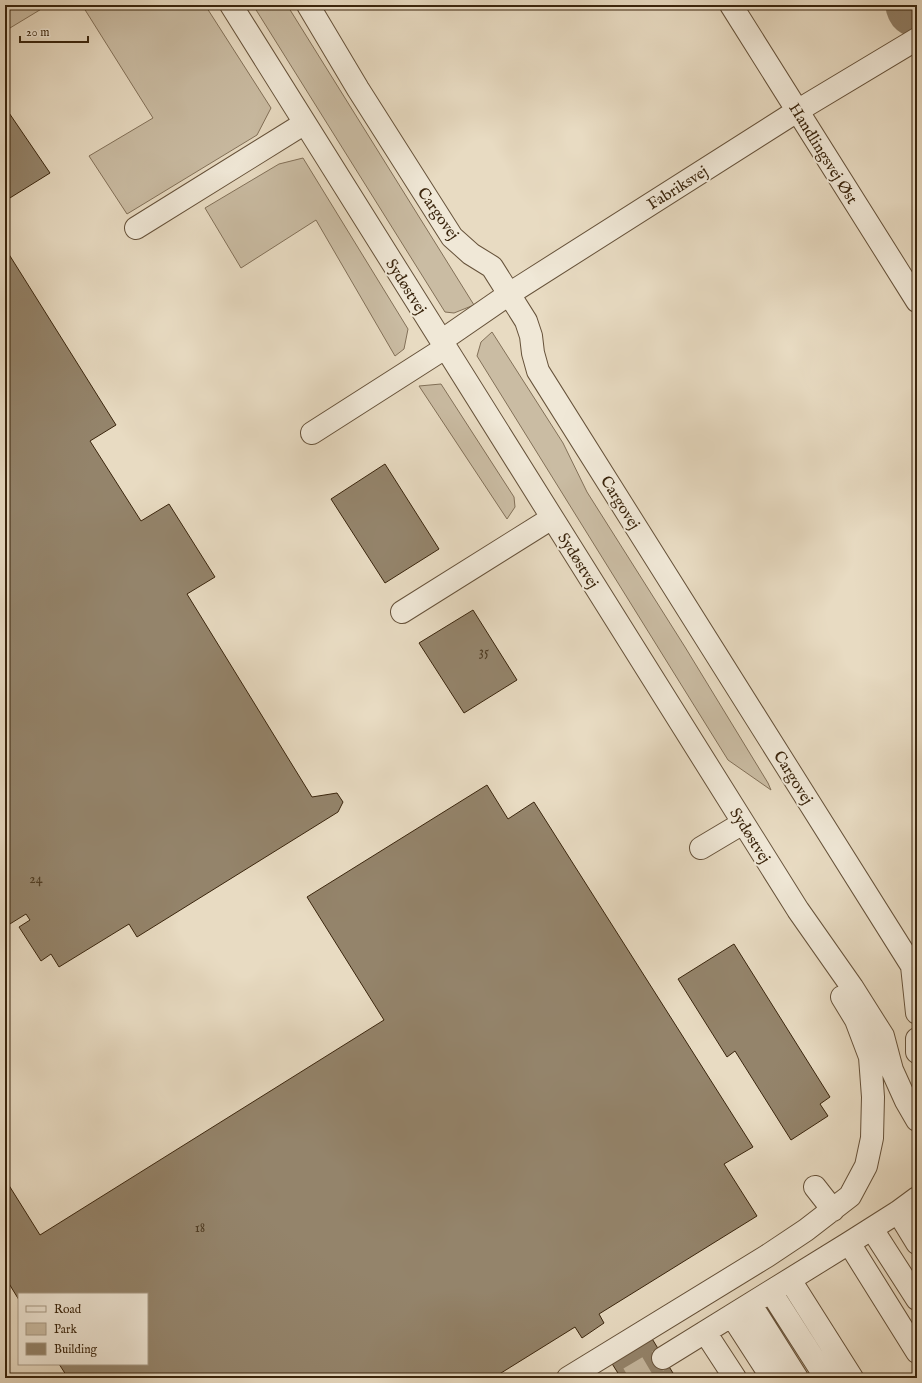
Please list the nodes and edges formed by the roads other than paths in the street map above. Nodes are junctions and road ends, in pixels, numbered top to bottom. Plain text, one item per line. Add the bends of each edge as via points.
1 (231, 5) edge
2 (308, 5) edge
3 (731, 5) edge
4 (917, 39) edge
5 (797, 111) junction
6 (305, 123) junction
7 (136, 228) dead end
8 (509, 294) junction
9 (917, 301) edge
10 (443, 345) junction
11 (312, 433) dead end
12 (552, 518) junction
13 (402, 612) dead end
14 (743, 823) junction
15 (701, 848) dead end
16 (798, 910) junction
17 (917, 1013) edge
18 (917, 1039) edge
19 (917, 1052) edge
20 (917, 1120) edge
21 (815, 1187) dead end
22 (917, 1198) edge
23 (833, 1210) junction
24 (898, 1212) junction
25 (872, 1229) junction
26 (849, 1243) junction
27 (917, 1243) edge
28 (790, 1280) junction
29 (771, 1292) junction
30 (917, 1299) edge
31 (751, 1305) junction
32 (732, 1316) junction
33 (706, 1332) junction
34 (917, 1352) edge
35 (663, 1358) tunnel mouth
36 (568, 1378) edge
37 (735, 1378) edge
38 (772, 1378) edge
39 (797, 1378) edge
40 (826, 1378) edge
41 (852, 1378) edge

1 - 6 lane, Sydøstvej
2 - 8 lane, Cargovej via 358,89 452,236 471,254 492,267
3 - 5 lane, Handlingsvej Øst
4 - 5 lane, Fabriksvej
5 - 8 lane, Fabriksvej
5 - 9 lane, Handlingsvej Øst
6 - 7 lane
6 - 10 lane, Sydøstvej
8 - 10 lane, Fabriksvej
8 - 17 lane, Cargovej via 526,321 538,371 912,966
10 - 11 lane, Fabriksvej
10 - 12 lane, Sydøstvej
12 - 13 lane
12 - 14 lane, Sydøstvej
14 - 15 lane
14 - 16 lane, Sydøstvej
16 - 20 lane, Sydøstvej via 883,1036 892,1070
16 - 23 lane via 826,968 856,1020 870,1057 873,1097 872,1138 866,1166 850,1196
18 - 19 lane
21 - 23 lane
22 - 24 lane
23 - 36 lane via 767,1256
24 - 25 lane
24 - 27 lane
25 - 26 lane
25 - 30 lane
26 - 28 lane
26 - 34 lane
28 - 29 lane
28 - 41 lane
29 - 31 lane
29 - 40 lane
31 - 32 lane
31 - 39 lane
32 - 33 lane
32 - 38 lane
33 - 35 lane
33 - 37 lane

